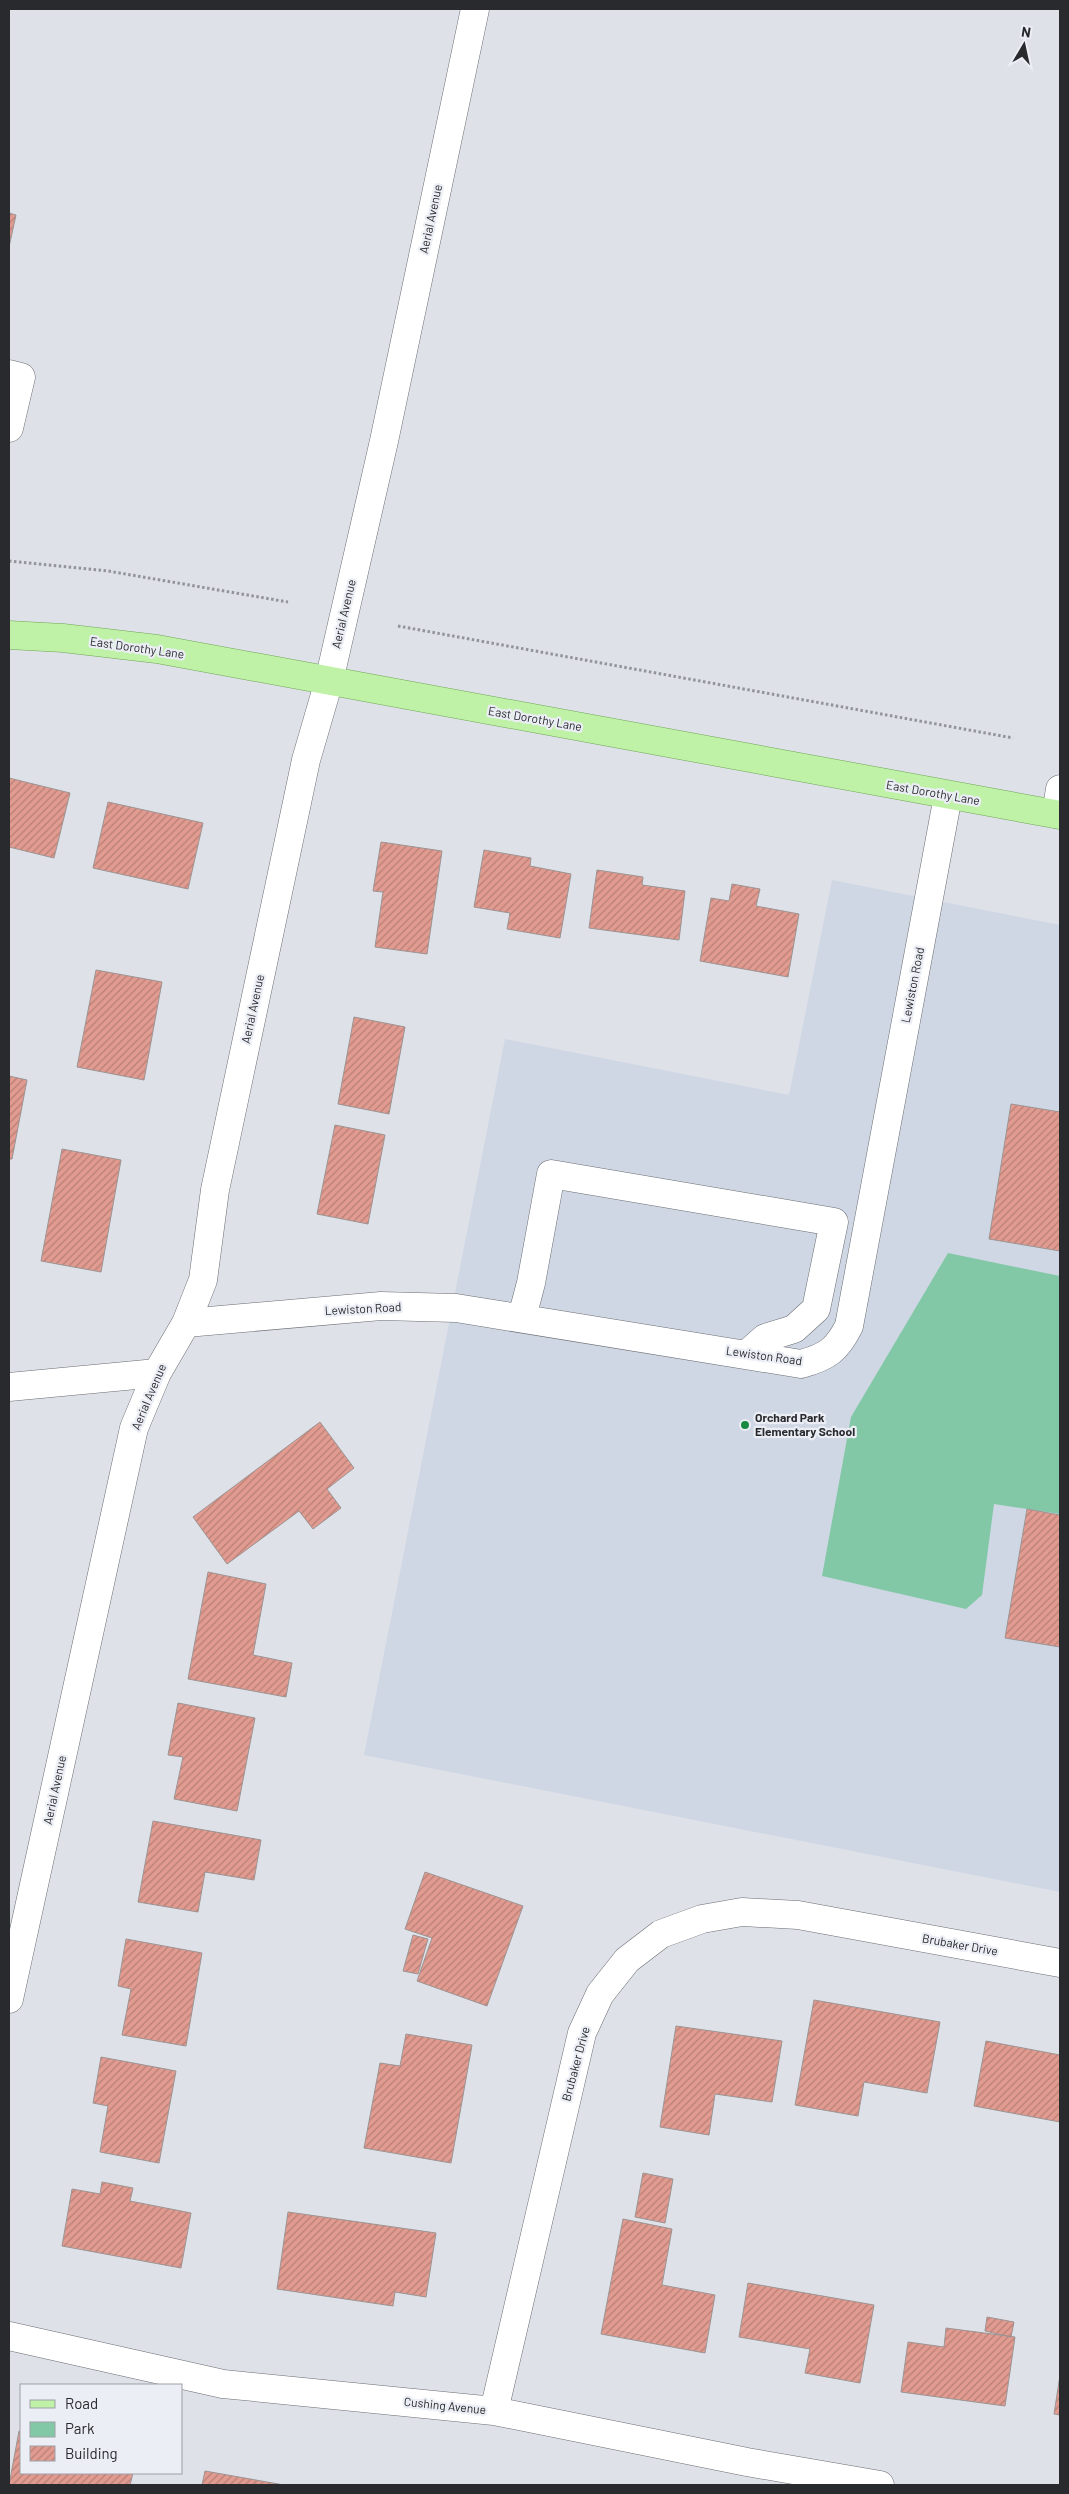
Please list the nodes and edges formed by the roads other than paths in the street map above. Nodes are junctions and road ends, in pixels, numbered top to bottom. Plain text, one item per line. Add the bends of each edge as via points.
1 (475, 9) edge
2 (9, 374) edge
3 (9, 428) edge
4 (9, 635) edge
5 (329, 681) junction
6 (948, 796) junction
7 (1059, 806) edge
8 (522, 1317) junction
9 (186, 1323) junction
10 (747, 1354) junction
11 (157, 1373) junction
12 (9, 1387) edge
13 (1060, 1963) edge
14 (9, 1999) edge
15 (9, 2336) edge
16 (494, 2411) junction
17 (880, 2485) edge

1 - 5 street, Aerial Avenue via 384,442
2 - 3 street via 21,376
4 - 5 main road, East Dorothy Lane via 157,649
5 - 6 main road, East Dorothy Lane
5 - 9 street, Aerial Avenue via 306,760 215,1190 202,1280
6 - 7 main road, East Dorothy Lane
6 - 10 street, Lewiston Road via 849,1326 841,1343 822,1358 801,1364
8 - 9 street, Lewiston Road via 456,1308 381,1306
8 - 10 street, Lewiston Road
8 - 10 street via 551,1174 834,1222 816,1310 794,1329 765,1338
9 - 11 street, Aerial Avenue
11 - 12 street
11 - 14 street, Aerial Avenue via 134,1428
13 - 16 street, Brubaker Drive via 798,1915 742,1912 702,1919 661,1934 626,1960 600,1994 582,2033
15 - 16 street, Cushing Avenue via 223,2384
16 - 17 street, Cushing Avenue

